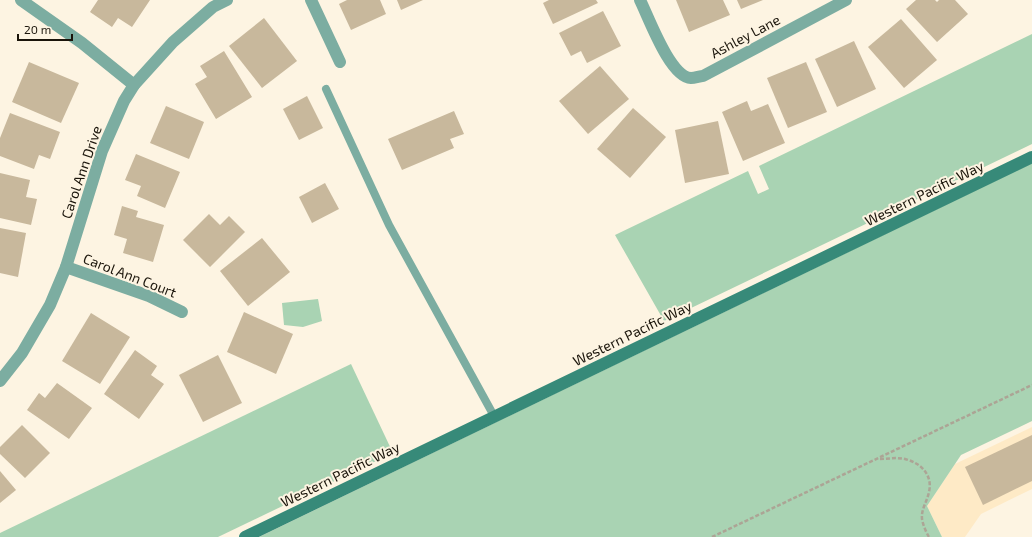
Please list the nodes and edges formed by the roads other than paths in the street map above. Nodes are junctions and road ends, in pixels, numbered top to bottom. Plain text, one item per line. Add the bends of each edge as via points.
1 (21, 0) edge
2 (227, 0) edge
3 (311, 0) edge
4 (640, 0) edge
5 (846, 0) edge
6 (340, 62) dead end
7 (134, 85) junction
8 (326, 89) dead end
9 (1032, 157) edge
10 (66, 267) junction
11 (182, 312) dead end
12 (0, 380) edge
13 (494, 416) junction
14 (245, 537) edge

1 - 7 street via 82,43
2 - 7 street, Carol Ann Drive via 213,7 173,42
3 - 6 street
4 - 5 street, Ashley Lane via 664,52 678,73 691,78 703,76
7 - 10 street, Carol Ann Drive via 124,101 102,151
8 - 13 lane via 389,225
9 - 13 street, Western Pacific Way
10 - 11 street, Carol Ann Court via 149,296
10 - 12 street, Carol Ann Drive via 46,312 22,353
13 - 14 street, Western Pacific Way

